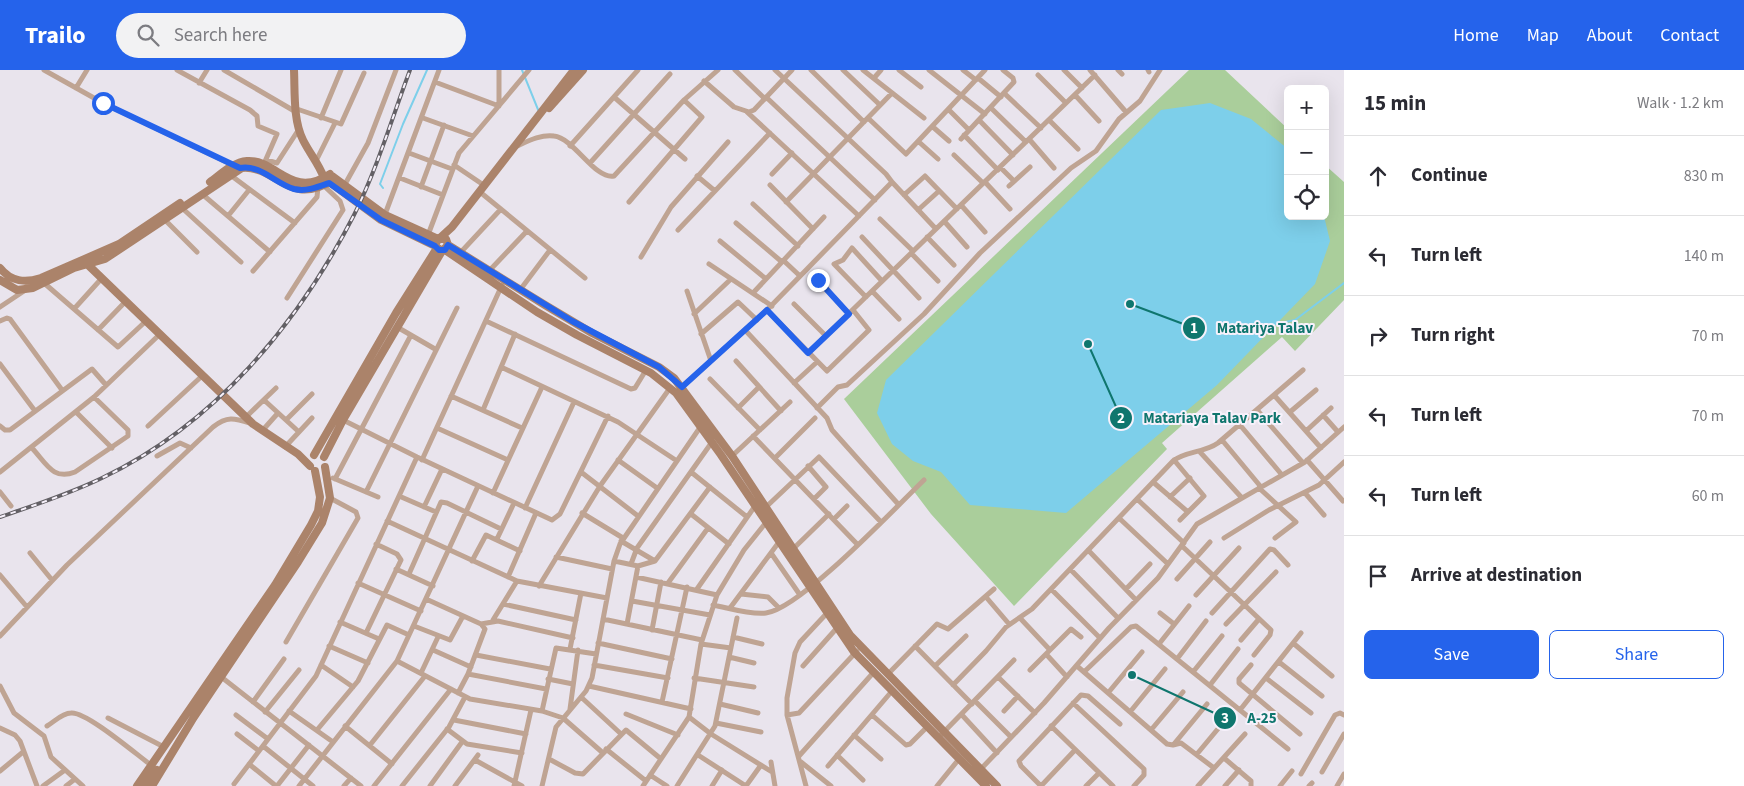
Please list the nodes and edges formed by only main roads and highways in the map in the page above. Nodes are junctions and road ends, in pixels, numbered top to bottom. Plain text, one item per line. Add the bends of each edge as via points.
1 (294, 70) edge
2 (583, 70) edge
3 (569, 72) edge
4 (539, 118) junction
5 (237, 167) junction
6 (227, 173) junction
7 (325, 181) junction
8 (384, 218) junction
9 (442, 245) junction
10 (85, 262) junction
11 (0, 268) edge
12 (0, 280) edge
13 (503, 284) junction
14 (676, 389) junction
15 (298, 454) junction
16 (313, 456) junction
17 (324, 456) junction
18 (326, 467) junction
19 (312, 469) junction
20 (769, 519) junction
21 (813, 586) junction
22 (829, 610) junction
23 (858, 650) junction
24 (218, 675) junction
25 (161, 750) junction
26 (167, 759) junction
27 (978, 772) junction
28 (151, 776) junction
29 (983, 785) edge
30 (137, 786) edge
31 (145, 786) edge
32 (152, 786) edge
33 (997, 786) edge

1 - 7 main road via 299,128
2 - 4 main road
3 - 4 main road
4 - 9 main road via 452,227
5 - 6 main road
5 - 7 main road via 255,170 294,189
5 - 7 main road via 250,161 265,163 297,182
6 - 10 main road via 119,244
6 - 10 main road via 122,249
7 - 8 main road
7 - 8 main road via 344,186
8 - 9 main road
8 - 9 main road via 428,235
9 - 13 main road
9 - 13 main road via 461,252
9 - 16 main road via 396,313
9 - 17 main road
10 - 11 main road via 35,280 15,280
10 - 12 main road via 44,284 27,289 12,288
10 - 15 main road via 253,424
13 - 14 main road via 577,336 646,370
13 - 14 main road via 520,290 592,333 659,367
14 - 20 main road via 755,506
14 - 20 main road via 732,456 766,507
15 - 16 main road
15 - 19 main road
16 - 17 main road
16 - 19 main road
17 - 18 main road
18 - 19 main road
18 - 24 main road via 331,478 330,498 322,522 298,562
19 - 24 main road via 320,497 314,518
20 - 21 main road via 793,549
20 - 21 main road via 779,542
21 - 22 main road
22 - 23 main road
22 - 23 main road via 836,629
23 - 27 main road via 888,674
23 - 27 main road via 873,673 959,760
24 - 25 main road
24 - 26 main road
25 - 28 main road
25 - 30 main road
26 - 28 main road
26 - 32 main road
27 - 29 main road
27 - 33 main road
28 - 31 main road

